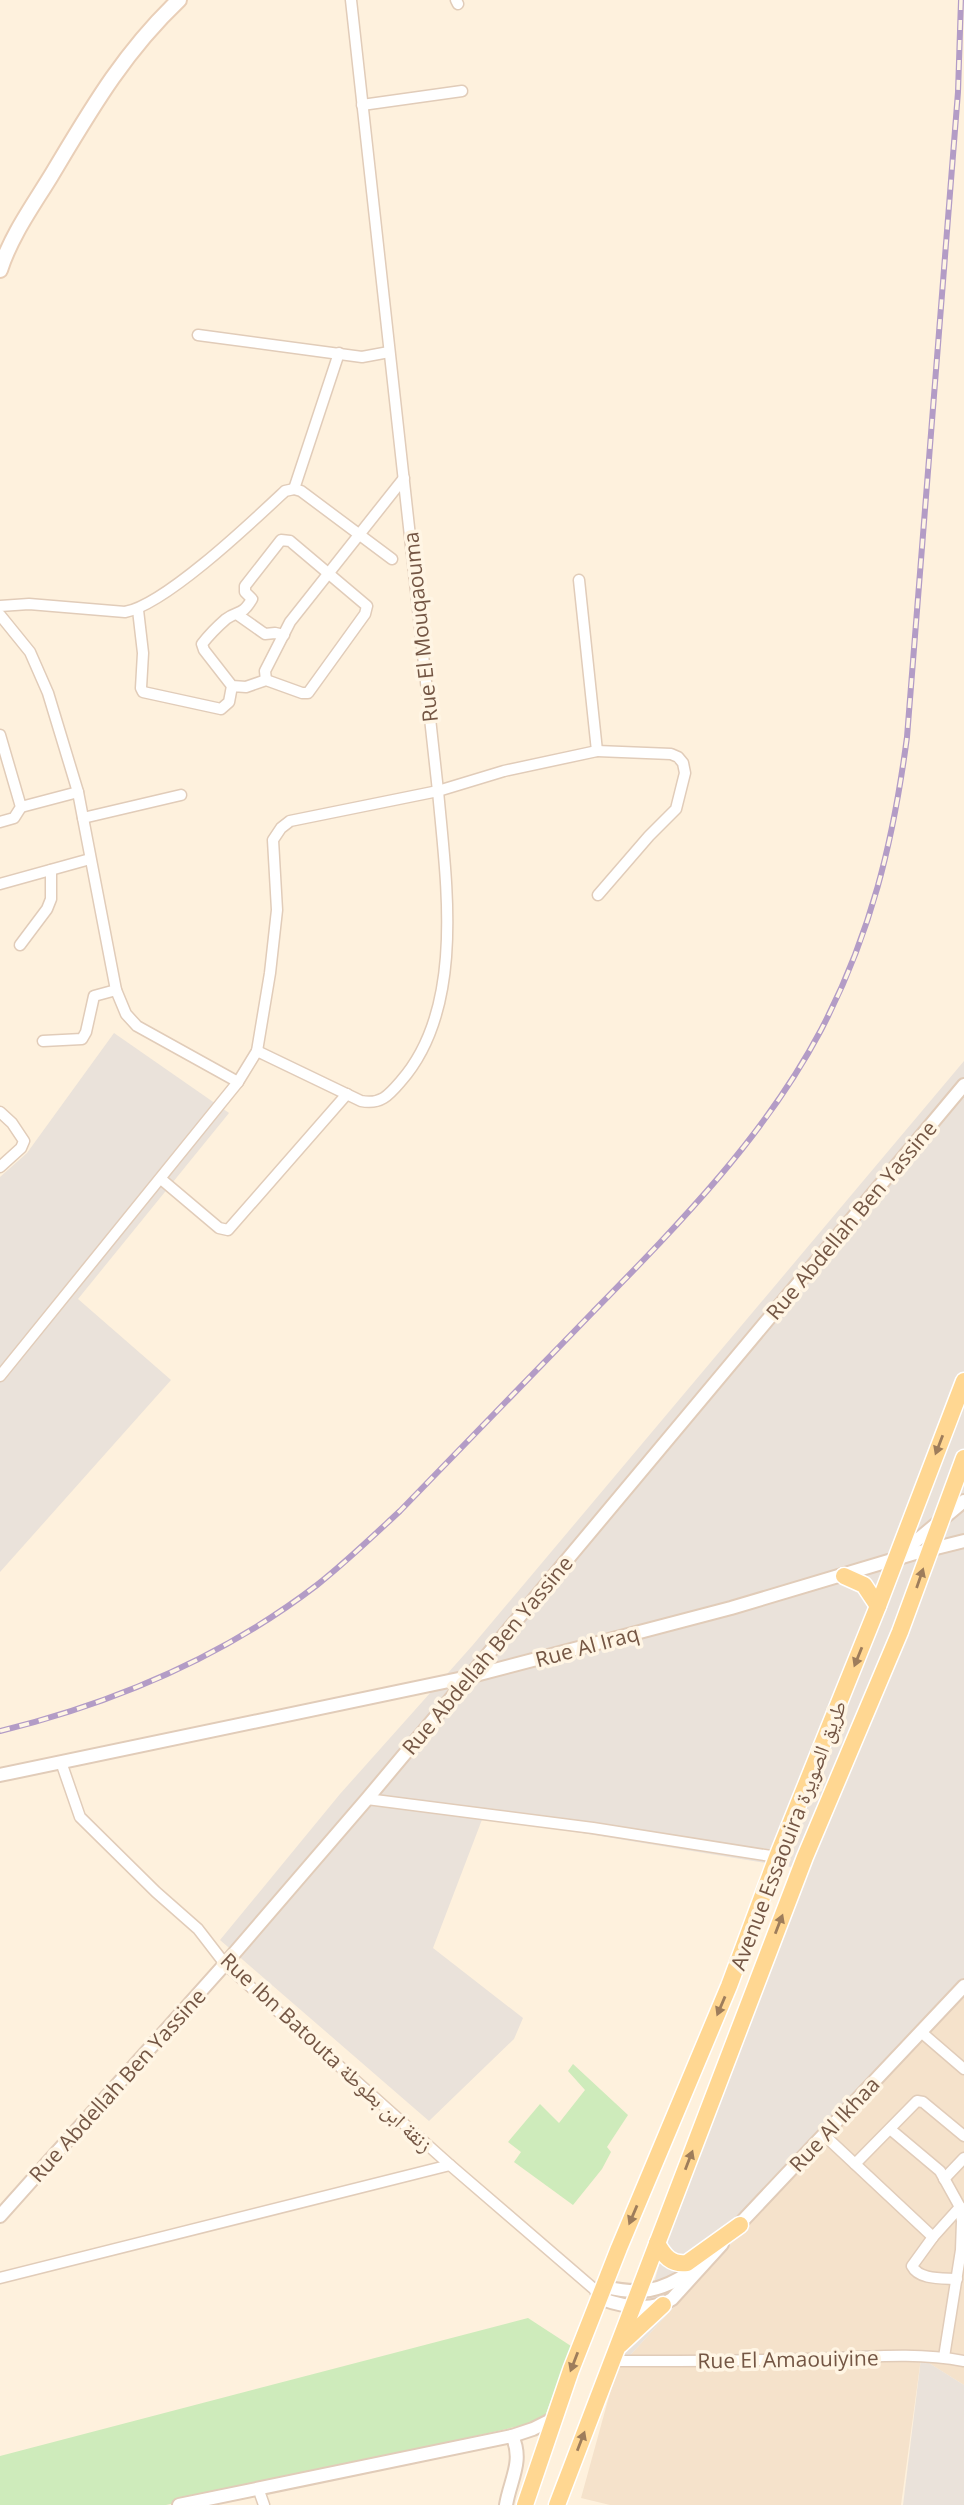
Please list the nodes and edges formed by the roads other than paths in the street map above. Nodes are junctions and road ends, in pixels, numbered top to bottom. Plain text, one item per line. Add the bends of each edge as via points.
1 (179, 0) edge
2 (351, 0) edge
3 (462, 91) dead end
4 (362, 105) junction
5 (0, 270) edge
6 (198, 335) dead end
7 (389, 352) junction
8 (339, 353) junction
9 (404, 478) junction
10 (294, 489) junction
11 (359, 534) junction
12 (392, 559) dead end
13 (328, 574) junction
14 (579, 580) dead end
15 (0, 606) edge
16 (138, 610) junction
17 (0, 615) edge
18 (238, 615) junction
19 (284, 635) junction
20 (266, 680) junction
21 (232, 686) junction
22 (0, 735) edge
23 (597, 751) junction
24 (438, 791) junction
25 (78, 792) junction
26 (181, 795) dead end
27 (21, 807) junction
28 (83, 818) junction
29 (0, 822) edge
30 (90, 859) junction
31 (51, 870) junction
32 (0, 884) edge
33 (598, 895) dead end
34 (20, 945) dead end
35 (116, 990) junction
36 (43, 1041) dead end
37 (257, 1051) junction
38 (238, 1082) junction
39 (964, 1085) edge
40 (346, 1094) junction
41 (0, 1112) edge
42 (0, 1167) edge
43 (161, 1179) junction
44 (0, 1376) edge
45 (964, 1381) edge
46 (964, 1458) edge
47 (964, 1501) edge
48 (940, 1521) junction
49 (964, 1541) edge
50 (930, 1549) junction
51 (895, 1558) junction
52 (844, 1576) junction
53 (878, 1606) junction
54 (468, 1677) junction
55 (61, 1762) junction
56 (0, 1775) edge
57 (367, 1799) junction
58 (777, 1857) junction
59 (225, 1964) junction
60 (961, 1994) edge
61 (921, 2032) junction
62 (964, 2068) edge
63 (890, 2129) junction
64 (824, 2135) junction
65 (964, 2136) edge
66 (964, 2158) edge
67 (855, 2164) junction
68 (450, 2165) junction
69 (944, 2179) junction
70 (960, 2207) junction
71 (0, 2216) edge
72 (740, 2225) junction
73 (933, 2237) junction
74 (657, 2243) junction
75 (962, 2251) edge
76 (704, 2263) junction
77 (0, 2278) edge
78 (957, 2279) junction
79 (599, 2291) junction
80 (635, 2299) junction
81 (663, 2305) junction
82 (615, 2354) junction
83 (944, 2357) junction
84 (964, 2361) edge
85 (555, 2418) junction
86 (512, 2436) junction
87 (258, 2488) junction
88 (563, 2500) edge
89 (179, 2505) edge
90 (264, 2505) edge
91 (506, 2505) edge
92 (525, 2505) edge

1 - 5 main road via 119,67 27,214
2 - 4 street, Rue El Mouqaouma
3 - 4 street
4 - 7 street, Rue El Mouqaouma
6 - 8 street
7 - 8 street via 362,357
7 - 9 street, Rue El Mouqaouma
8 - 10 street
9 - 11 street
9 - 24 street, Rue El Mouqaouma
10 - 11 street
10 - 16 street via 285,491 220,549
11 - 12 street
11 - 13 street
13 - 18 street via 290,541 281,540 245,586 252,599
13 - 19 street
13 - 20 street via 365,602 365,614 308,692
14 - 23 street
15 - 16 street
16 - 21 street via 143,692 221,709 229,702
17 - 25 street via 30,652 40,673
18 - 19 street via 265,634
18 - 21 street via 225,620 202,643
19 - 20 street via 265,671
20 - 21 street
22 - 27 street
23 - 24 street
23 - 33 street via 671,754 683,763 685,773 676,809
24 - 37 street via 290,821 281,828 273,840 277,909
24 - 40 street, Rue El Mouqaouma via 446,946 429,1037 416,1062 386,1097 373,1103
25 - 27 street
25 - 28 street
26 - 28 street
27 - 29 street via 15,818
28 - 30 street
30 - 31 street
30 - 35 street
31 - 32 street
31 - 34 street via 47,909
35 - 36 street via 94,996 82,1039
35 - 38 street via 137,1026
37 - 38 street
37 - 40 street, Rue El Mouqaouma
38 - 43 street
39 - 54 street, Rue Abdellah Ben Yassine
40 - 43 street via 228,1230 219,1228
41 - 42 street via 23,1141
43 - 44 street
45 -> 51 main road, Avenue Essaouira طريق الصويرة
46 - 48 main road, Avenue Essaouira طريق الصويرة
47 - 48 street
48 - 50 main road, Avenue Essaouira طريق الصويرة
48 - 51 street
49 - 50 street, Rue Al Iraq
50 - 51 street, Rue Al Iraq
74 -> 50 main road, Avenue Essaouira طريق الصويرة via 805,1857
51 - 52 street, Rue Al Iraq
51 - 53 main road, Avenue Essaouira طريق الصويرة
52 - 53 main road via 864,1585
52 - 54 street, Rue Al Iraq
53 -> 58 main road, Avenue Essaouira طريق الصويرة
54 - 55 street, Rue Al Iraq
54 - 57 street, Rue Abdellah Ben Yassine
55 - 56 street, Rue Al Iraq
55 - 59 street, Rue Ibn Batouta زنقة ابن بطوطة via 80,1817 198,1929
57 - 58 street
57 - 59 street, Rue Abdellah Ben Yassine
58 -> 79 main road, Avenue Essaouira طريق الصويرة via 729,1986
59 - 68 street, Rue Ibn Batouta زنقة ابن بطوطة
59 - 71 street, Rue Abdellah Ben Yassine
60 - 61 street, Rue Al Ikhaa
61 - 62 street
61 - 64 street, Rue Al Ikhaa
63 - 65 street via 920,2101
63 - 67 street
63 - 69 street
64 - 67 street
64 - 72 street, Rue Al Ikhaa
66 - 69 street
67 - 73 street
68 - 77 street
68 - 79 street, Rue Ibn Batouta زنقة ابن بطوطة
69 - 70 street
70 - 73 street
70 - 75 street
72 - 74 main road via 687,2263 672,2262
72 - 76 street, Rue Al Ikhaa
73 - 78 street via 912,2268 924,2276
74 - 80 main road, Avenue Essaouira طريق الصويرة
75 - 78 street
76 - 80 street, Rue Al Ikhaa
76 - 81 street, Rue Al Ikhaa
78 - 83 street
79 - 80 street, Rue Al Ikhaa
79 -> 85 main road, Avenue Essaouira طريق الصويرة
80 - 81 street
80 - 82 main road, Avenue Essaouira طريق الصويرة
81 - 82 main road
82 - 83 street, Rue El Amaouiyine
88 -> 82 main road, Avenue Essaouira طريق الصويرة
83 - 84 street, Rue El Amaouiyine
85 - 86 street
85 - 92 main road, Avenue Essaouira طريق الصويرة
86 - 87 street
86 - 91 street via 518,2460
87 - 89 street
87 - 90 street

